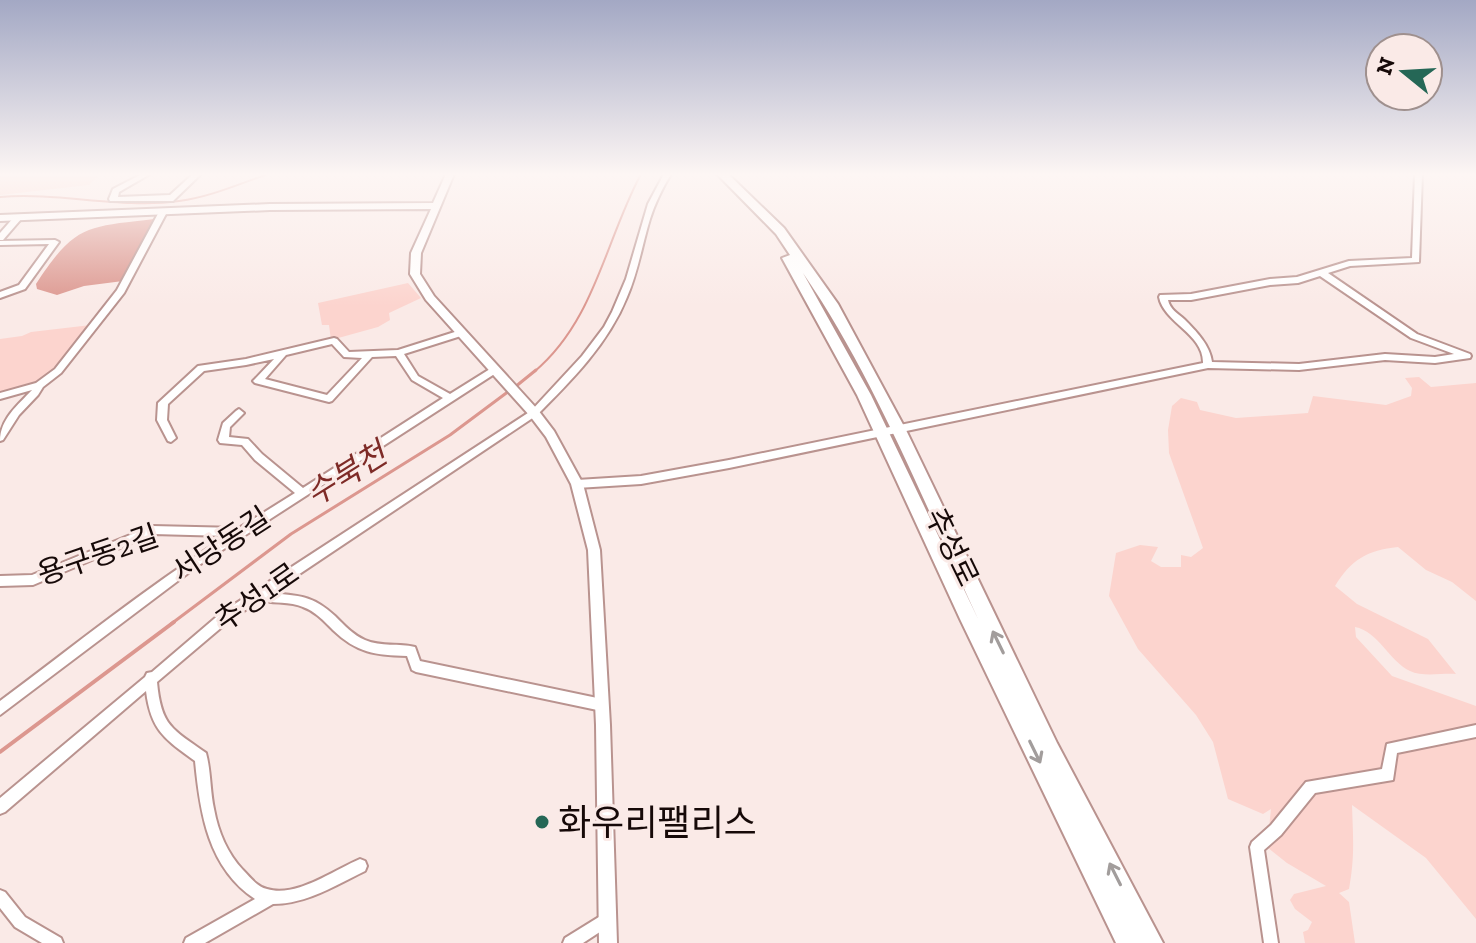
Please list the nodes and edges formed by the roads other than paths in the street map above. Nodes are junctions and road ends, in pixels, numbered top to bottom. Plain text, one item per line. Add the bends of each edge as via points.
1 (18, 218) edge
2 (160, 218) edge
3 (429, 218) edge
4 (644, 218) edge
5 (755, 218) edge
6 (767, 218) edge
7 (1417, 218) edge
8 (0, 240) edge
9 (1323, 274) junction
10 (0, 295) edge
11 (461, 333) junction
12 (286, 352) junction
13 (398, 353) junction
14 (370, 354) junction
15 (1206, 365) junction
16 (495, 372) junction
17 (39, 385) junction
18 (0, 396) edge
19 (450, 398) junction
20 (534, 412) junction
21 (239, 413) dead end
22 (890, 432) junction
23 (0, 437) edge
24 (171, 438) dead end
25 (577, 484) junction
26 (302, 493) junction
27 (243, 531) junction
28 (0, 581) edge
29 (259, 594) junction
30 (151, 677) junction
31 (602, 705) junction
32 (0, 709) edge
33 (1476, 731) edge
34 (0, 807) edge
35 (360, 866) dead end
36 (0, 897) edge
37 (272, 897) junction
38 (607, 919) junction
39 (56, 943) edge
40 (191, 943) edge
41 (570, 943) edge
42 (608, 943) edge
43 (1128, 943) edge
44 (1151, 943) edge
45 (1271, 943) edge

1 - 8 street
2 - 17 street via 121,291 58,371
3 - 11 street via 416,253 415,274
4 - 20 street, 추성1로 via 624,297 602,336
5 - 22 main road, 추성로 via 780,245
6 - 22 main road, 추성로 via 831,304
7 - 9 street via 1416,260 1349,264
8 - 10 street via 55,242 22,287
9 - 15 street via 1207,295 1163,297 1165,307 1207,354
9 - 15 street via 1414,336 1467,356 1385,357 1299,367
11 - 13 street
11 - 16 street
12 - 14 street via 334,341 347,355
12 - 14 street via 258,381 329,399
12 - 24 street via 211,365 192,374 163,403 162,420
13 - 14 street
13 - 19 street via 415,378
15 - 22 street
16 - 19 street, 서당동길
16 - 20 street
17 - 18 street
17 - 23 street
19 - 26 street, 서당동길
20 - 25 street
20 - 29 street, 추성1로
21 - 26 street via 226,426 223,440 245,442 269,469
22 - 25 street via 641,480
22 -> 43 main road, 추성로 via 966,613
44 -> 22 main road, 추성로
25 - 31 street via 594,550
26 - 27 street, 서당동길
27 - 28 street, 용구동2길 via 152,530 33,580
27 - 32 street, 서당동길 via 149,593
29 - 30 street, 추성1로
29 - 31 street via 304,602 360,644 411,651 416,666
30 - 34 street, 추성1로
30 - 37 street via 159,725 201,758 204,799 219,851 258,894
31 - 38 street
33 - 45 street via 1391,748 1388,775 1311,787 1257,847
35 - 37 street via 307,890
36 - 39 street via 20,922
37 - 40 street
38 - 41 street
38 - 42 street

